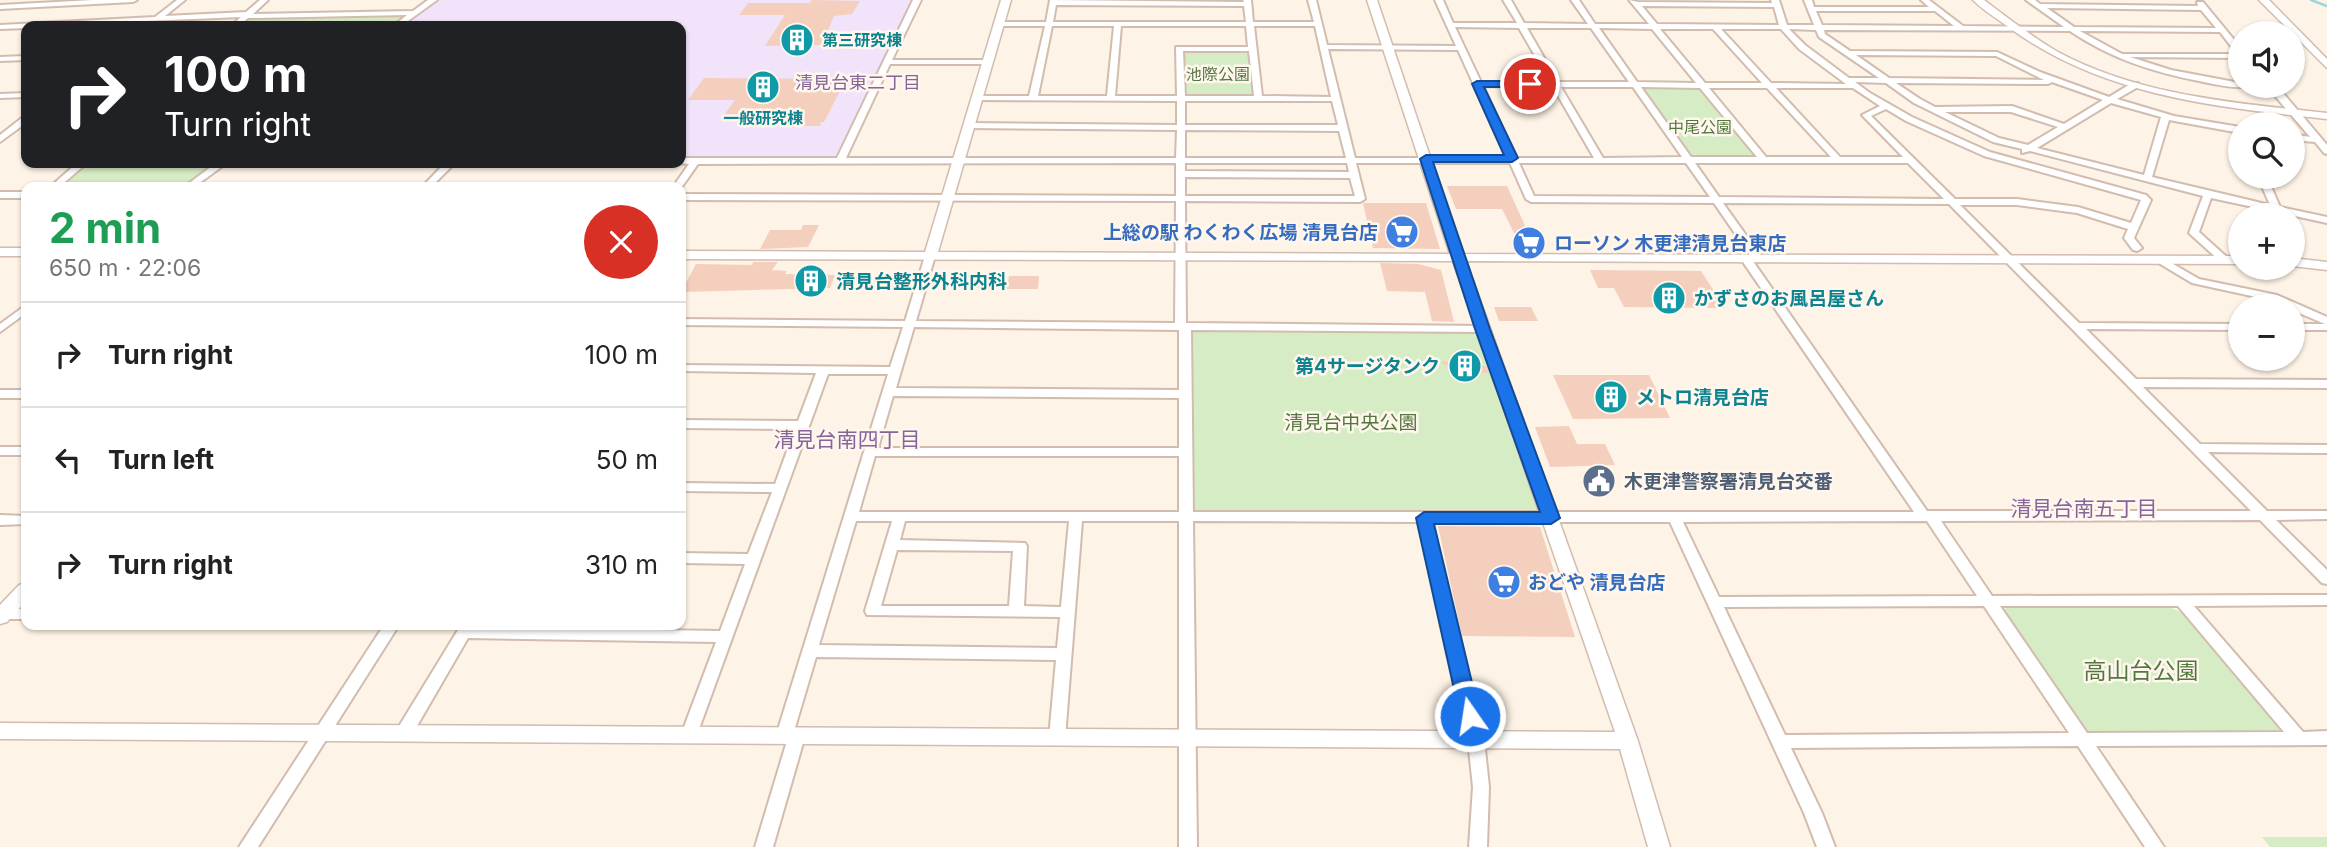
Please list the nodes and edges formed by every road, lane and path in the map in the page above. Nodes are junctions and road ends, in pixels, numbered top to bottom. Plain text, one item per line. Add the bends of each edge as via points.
1 (133, 0) edge
2 (181, 0) edge
3 (264, 0) edge
4 (433, 0) edge
5 (917, 0) edge
6 (1006, 0) edge
7 (1312, 0) edge
8 (1372, 0) edge
9 (1438, 0) edge
10 (1507, 0) edge
11 (1575, 0) edge
12 (1925, 0) edge
13 (1978, 0) edge
14 (2031, 0) edge
15 (2196, 0) edge
16 (2264, 0) edge
17 (2274, 0) edge
18 (1054, 1) edge
19 (1247, 2) edge
20 (1634, 2) edge
21 (1775, 2) edge
22 (1810, 4) edge
23 (2040, 6) junction
24 (0, 7) edge
25 (2203, 8) junction
26 (1937, 9) junction
27 (415, 13) junction
28 (247, 15) junction
29 (157, 19) junction
30 (118, 21) edge
31 (154, 21) edge
32 (240, 21) edge
33 (404, 21) edge
34 (999, 24) junction
35 (1048, 24) junction
36 (1118, 24) junction
37 (1250, 24) junction
38 (1318, 24) junction
39 (1450, 25) junction
40 (21, 26) edge
41 (1522, 26) junction
42 (1594, 26) junction
43 (0, 27) edge
44 (1654, 27) junction
45 (1715, 27) junction
46 (1784, 28) junction
47 (1819, 28) junction
48 (1962, 29) junction
49 (2019, 29) junction
50 (2074, 30) junction
51 (2222, 30) junction
52 (2228, 38) edge
53 (1324, 47) junction
54 (1388, 47) junction
55 (1460, 48) junction
56 (1252, 49) junction
57 (2327, 52) edge
58 (1847, 53) junction
59 (2228, 54) edge
60 (2117, 55) junction
61 (21, 58) edge
62 (0, 59) edge
63 (887, 62) junction
64 (988, 62) junction
65 (2327, 65) edge
66 (1885, 80) junction
67 (2054, 82) junction
68 (1849, 83) junction
69 (2228, 83) edge
70 (1477, 84) junction
71 (1556, 84) junction
72 (1635, 85) junction
73 (1702, 85) junction
74 (1769, 85) junction
75 (2136, 85) junction
76 (21, 95) edge
77 (0, 96) edge
78 (977, 98) junction
79 (2281, 98) edge
80 (1033, 99) junction
81 (1111, 99) junction
82 (1181, 99) junction
83 (1258, 99) junction
84 (1336, 99) junction
85 (2110, 100) junction
86 (1886, 106) junction
87 (1932, 109) junction
88 (2292, 112) joint
89 (2305, 113) edge
90 (2166, 116) junction
91 (2327, 116) edge
92 (21, 121) edge
93 (21, 123) edge
94 (0, 124) edge
95 (968, 126) junction
96 (1181, 127) junction
97 (2066, 127) junction
98 (2305, 127) edge
99 (1343, 128) junction
100 (2228, 128) edge
101 (0, 139) edge
102 (2305, 139) edge
103 (2317, 140) junction
104 (2030, 149) junction
105 (2327, 151) edge
106 (1512, 158) junction
107 (1181, 159) junction
108 (1351, 159) junction
109 (1426, 159) junction
110 (1599, 159) junction
111 (1687, 159) junction
112 (1763, 159) junction
113 (1838, 160) junction
114 (1910, 160) junction
115 (2010, 160) junction
116 (686, 161) edge
117 (695, 161) junction
118 (840, 161) junction
119 (958, 161) junction
120 (76, 168) edge
121 (215, 168) edge
122 (445, 168) edge
123 (1181, 174) junction
124 (1355, 174) junction
125 (2147, 179) junction
126 (60, 182) edge
127 (195, 182) edge
128 (431, 182) edge
129 (680, 182) edge
130 (2207, 194) junction
131 (0, 195) edge
132 (21, 195) edge
133 (686, 197) edge
134 (947, 198) junction
135 (1181, 199) junction
136 (1717, 201) junction
137 (1954, 202) junction
138 (2244, 203) edge
139 (2305, 216) edge
140 (2327, 220) edge
141 (2135, 228) junction
142 (2137, 248) dead end
143 (0, 252) edge
144 (21, 252) edge
145 (686, 255) edge
146 (930, 256) junction
147 (1180, 257) junction
148 (1461, 258) junction
149 (1752, 259) junction
150 (2011, 259) junction
151 (2161, 260) junction
152 (2225, 260) joint
153 (2305, 263) edge
154 (2327, 266) edge
155 (0, 318) edge
156 (20, 318) edge
157 (2327, 321) edge
158 (686, 322) edge
159 (909, 324) junction
160 (1182, 326) junction
161 (2076, 326) junction
162 (2228, 327) edge
163 (2305, 327) edge
164 (2327, 327) edge
165 (0, 329) edge
166 (1482, 329) junction
167 (686, 368) edge
168 (824, 370) junction
169 (895, 371) junction
170 (2132, 383) junction
171 (2327, 384) edge
172 (888, 392) junction
173 (0, 394) edge
174 (21, 394) edge
175 (1185, 394) junction
176 (686, 424) edge
177 (803, 425) junction
178 (2197, 448) junction
179 (2327, 449) edge
180 (0, 451) edge
181 (21, 451) edge
182 (870, 452) junction
183 (1186, 452) junction
184 (686, 487) edge
185 (780, 488) junction
186 (1926, 515) junction
187 (2327, 515) edge
188 (851, 516) junction
189 (900, 516) junction
190 (1076, 516) junction
191 (2264, 516) junction
192 (1186, 517) junction
193 (1674, 517) junction
194 (1424, 518) junction
195 (1551, 518) junction
196 (0, 520) edge
197 (21, 520) edge
198 (891, 545) junction
199 (686, 558) edge
200 (754, 559) junction
201 (2327, 579) edge
202 (21, 595) edge
203 (2327, 600) edge
204 (2182, 601) junction
205 (1713, 602) junction
206 (1989, 602) junction
207 (1016, 611) junction
208 (1068, 612) junction
209 (21, 614) edge
210 (1, 615) edge
211 (389, 630) edge
212 (465, 630) edge
213 (498, 630) edge
214 (725, 637) junction
215 (810, 651) junction
216 (1064, 654) junction
217 (0, 731) edge
218 (322, 733) junction
219 (404, 733) junction
220 (689, 735) junction
221 (790, 736) junction
222 (1057, 738) junction
223 (1188, 738) junction
224 (2301, 738) junction
225 (2327, 738) edge
226 (1475, 740) junction
227 (2083, 740) junction
228 (1628, 741) junction
229 (1781, 743) junction
230 (248, 847) edge
231 (764, 847) edge
232 (1188, 847) edge
233 (1478, 847) edge
234 (1659, 847) edge
235 (1826, 847) edge
236 (2155, 847) edge

1 - 24 street
2 - 29 street
3 - 28 street
4 - 27 street
5 - 63 street
6 - 34 street
7 - 38 street
8 - 54 street
9 - 39 street
10 - 41 street
11 - 42 street
12 - 26 street
13 - 49 street
14 - 23 street
15 - 25 street
16 - 65 street
17 - 57 street
18 - 19 street
18 - 35 street
19 - 37 street
20 - 21 street
20 - 44 street
21 - 46 street
22 - 26 street
22 - 47 street
23 - 25 street
23 - 50 street
25 - 51 street
26 - 48 street
27 - 28 street
27 - 33 street
28 - 29 street
28 - 32 street
29 - 30 street
29 - 31 street
34 - 35 street
34 - 64 street
35 - 36 street
35 - 80 street
36 - 37 street
36 - 81 street
37 - 38 street
37 - 56 street
38 - 53 street
39 - 41 street
39 - 55 street
40 - 43 street
41 - 42 street
41 - 71 street
42 - 44 street
42 - 72 street
44 - 45 street
44 - 73 street
45 - 46 street
45 - 74 street
46 - 47 street
46 - 68 street
47 - 48 street
47 - 58 street
48 - 49 street
49 - 50 street
49 - 75 street via 2069,61
50 - 51 street
50 - 60 street
51 - 52 street
53 - 54 street
53 - 84 street
54 - 55 street
54 - 109 street
55 - 70 street
56 - 82 street via 1179,49
56 - 83 street
58 - 66 street
58 - 67 street via 1997,54
59 - 60 street
60 - 69 street via 2166,72
61 - 62 street
63 - 64 street
63 - 118 street
64 - 78 street
66 - 67 street
66 - 68 street
66 - 87 street
67 - 85 street
68 - 74 street
68 - 86 street
70 - 71 street
70 - 106 street
71 - 72 street
71 - 110 street
72 - 73 street
72 - 111 street
73 - 74 street
73 - 112 street
74 - 113 street
75 - 85 street
75 - 88 street via 2218,103
76 - 77 street
78 - 80 street
78 - 95 street
79 - 88 street
80 - 81 street
81 - 82 street
82 - 83 street
82 - 96 street
83 - 84 street
84 - 99 street
85 - 90 street
85 - 97 street
86 - 114 street via 1866,115
86 - 115 street via 1969,148
87 - 97 street via 2012,109
87 - 104 street via 1996,140
89 - 91 street
90 - 100 street
90 - 125 street
92 - 94 street
93 - 101 street
95 - 96 street
95 - 119 street
96 - 99 street
96 - 107 street
97 - 104 street
98 - 103 street
99 - 108 street
102 - 103 street
103 - 105 street
104 - 115 street
104 - 125 street
106 - 109 street
106 - 110 street
106 - 136 street via 1531,199
107 - 108 street
107 - 119 street
107 - 123 street
108 - 109 street
108 - 124 street
109 - 148 street
110 - 111 street
111 - 112 street
111 - 136 street
112 - 113 street
113 - 114 street
114 - 137 street
115 - 141 street via 2143,197 2146,200
116 - 117 street
117 - 118 street
117 - 129 street
118 - 119 street
119 - 134 street
120 - 126 street
121 - 127 street
122 - 128 street
123 - 124 street
123 - 135 street
124 - 135 street via 1360,199
125 - 130 street
130 - 138 street
130 - 152 street via 2194,233
131 - 132 street
133 - 134 street
134 - 135 street
134 - 146 street
135 - 147 street
136 - 137 street
136 - 149 street
137 - 141 street via 2056,206
137 - 150 street
139 - 140 street
141 - 142 street via 2129,238
143 - 144 street
145 - 146 street
146 - 147 street
146 - 159 street
147 - 148 street
147 - 160 street
148 - 149 street
148 - 166 street
149 - 150 street
149 - 186 street
150 - 151 street
150 - 161 street
151 - 152 street
151 - 157 street via 2196,281 2273,297
153 - 154 street
155 - 156 street
156 - 165 street
158 - 159 street
159 - 160 street
159 - 169 street
160 - 166 street
160 - 175 street
161 - 162 street
161 - 170 street
163 - 164 street
166 - 195 street
167 - 168 street
168 - 169 street
168 - 177 street
169 - 172 street
170 - 171 street
170 - 178 street
172 - 175 street
172 - 182 street
173 - 174 street
175 - 183 street
176 - 177 street
177 - 185 street
178 - 179 street
178 - 191 street
180 - 181 street
182 - 183 street
182 - 188 street
183 - 192 street
184 - 185 street
185 - 200 street
186 - 191 street
186 - 193 street
186 - 206 street
187 - 191 street
188 - 189 street
188 - 215 street
189 - 190 street
189 - 198 street
190 - 192 street
190 - 208 street
191 - 201 street
192 - 194 street
192 - 223 street
193 - 195 street
193 - 205 street
194 - 195 street
194 - 226 street
195 - 228 street
196 - 197 street
198 - 207 street via 1020,546
198 - 207 street via 872,611
199 - 200 street
200 - 214 street
202 - 210 street
203 - 204 street
204 - 206 street
204 - 224 street
205 - 206 street
205 - 229 street
206 - 227 street
207 - 208 street
208 - 216 street
209 - 210 street
211 - 218 street
212 - 219 street
213 - 214 street
214 - 220 street
215 - 216 street
215 - 221 street
216 - 222 street
217 - 218 street
218 - 219 street
218 - 230 street
219 - 220 street
220 - 221 street
221 - 222 street
221 - 231 street
222 - 223 street
223 - 226 street
223 - 232 street
224 - 225 street
224 - 227 street
226 - 228 street
226 - 233 street via 1481,787
227 - 229 street
227 - 236 street
228 - 234 street
229 - 235 street

